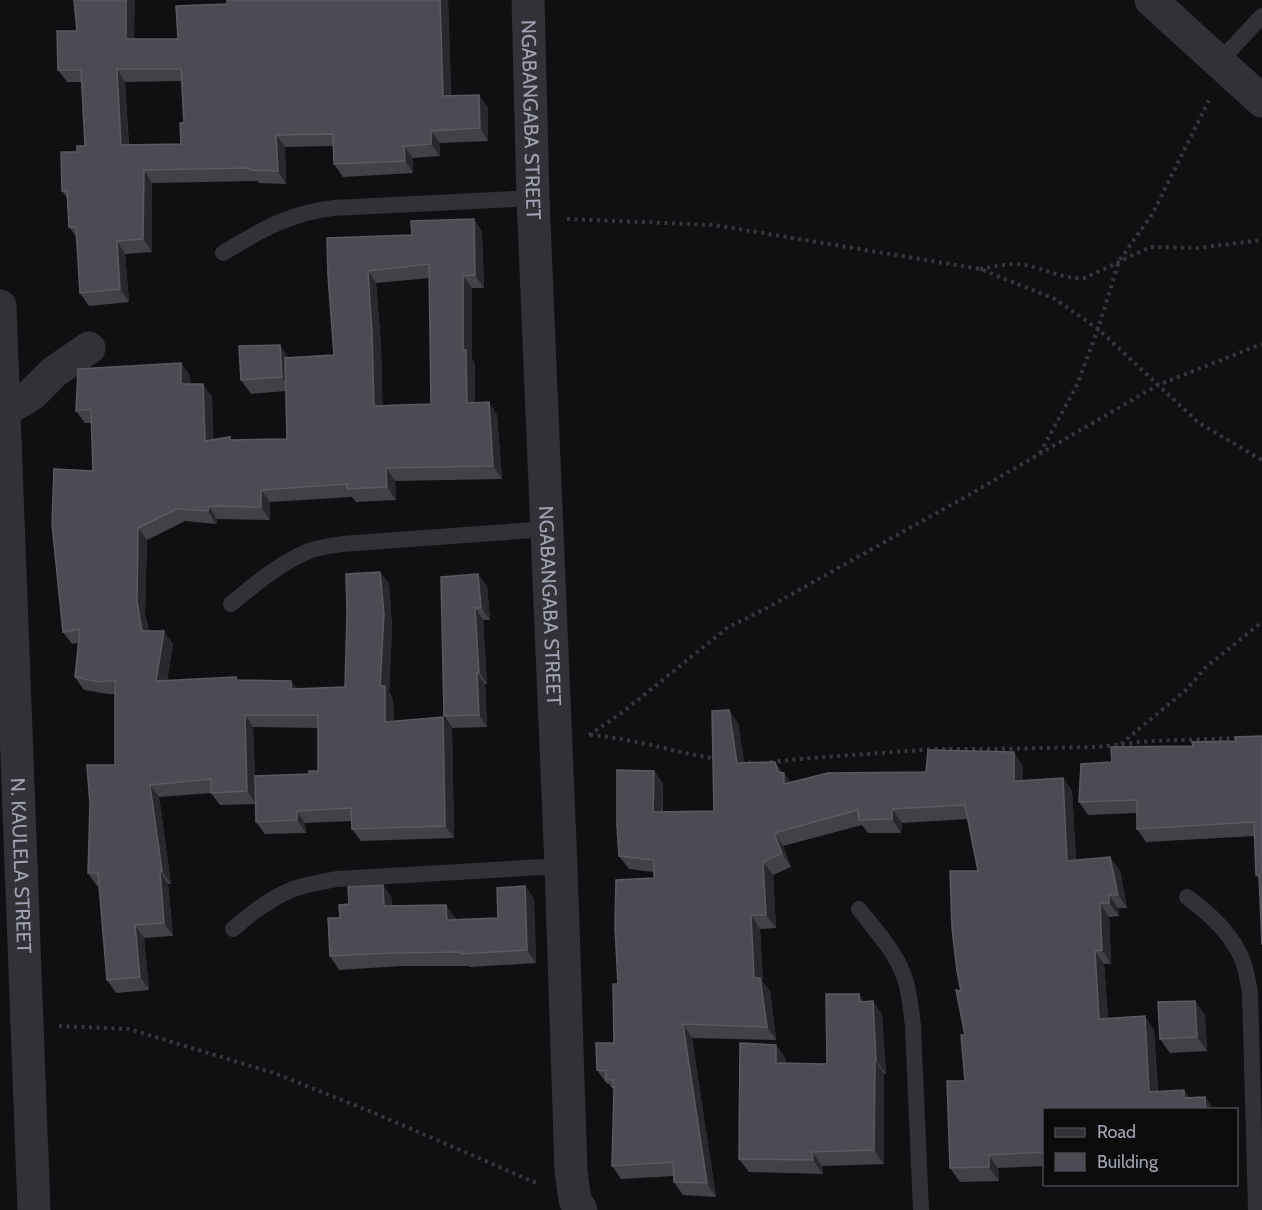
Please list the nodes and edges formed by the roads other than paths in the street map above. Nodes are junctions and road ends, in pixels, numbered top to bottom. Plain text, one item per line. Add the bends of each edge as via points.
1 (528, 0) edge
2 (1151, 0) edge
3 (1262, 16) edge
4 (1220, 62) junction
5 (1262, 101) edge
6 (533, 208) junction
7 (223, 253) dead end
8 (0, 306) edge
9 (89, 348) dead end
10 (2, 412) edge
11 (546, 529) junction
12 (231, 604) dead end
13 (561, 866) junction
14 (1187, 897) dead end
15 (859, 909) dead end
16 (233, 929) dead end
17 (578, 1205) edge
18 (34, 1210) edge
19 (921, 1210) edge
20 (1256, 1210) edge

1 - 6 street, NGABANGABA STREET
2 - 4 street
3 - 4 lane
4 - 5 street
6 - 7 lane via 333,208 278,223
6 - 11 street, NGABANGABA STREET
8 - 10 street, N. KAULELA STREET
9 - 10 street via 54,372 32,394
10 - 18 street, N. KAULELA STREET
11 - 12 lane via 342,544 311,550 279,567
11 - 13 street, NGABANGABA STREET
13 - 16 lane via 337,879 293,889 256,909
13 - 17 street, NGABANGABA STREET via 571,1171
14 - 20 lane via 1210,914 1229,936 1244,963 1250,992
15 - 19 lane via 894,955 910,1004

